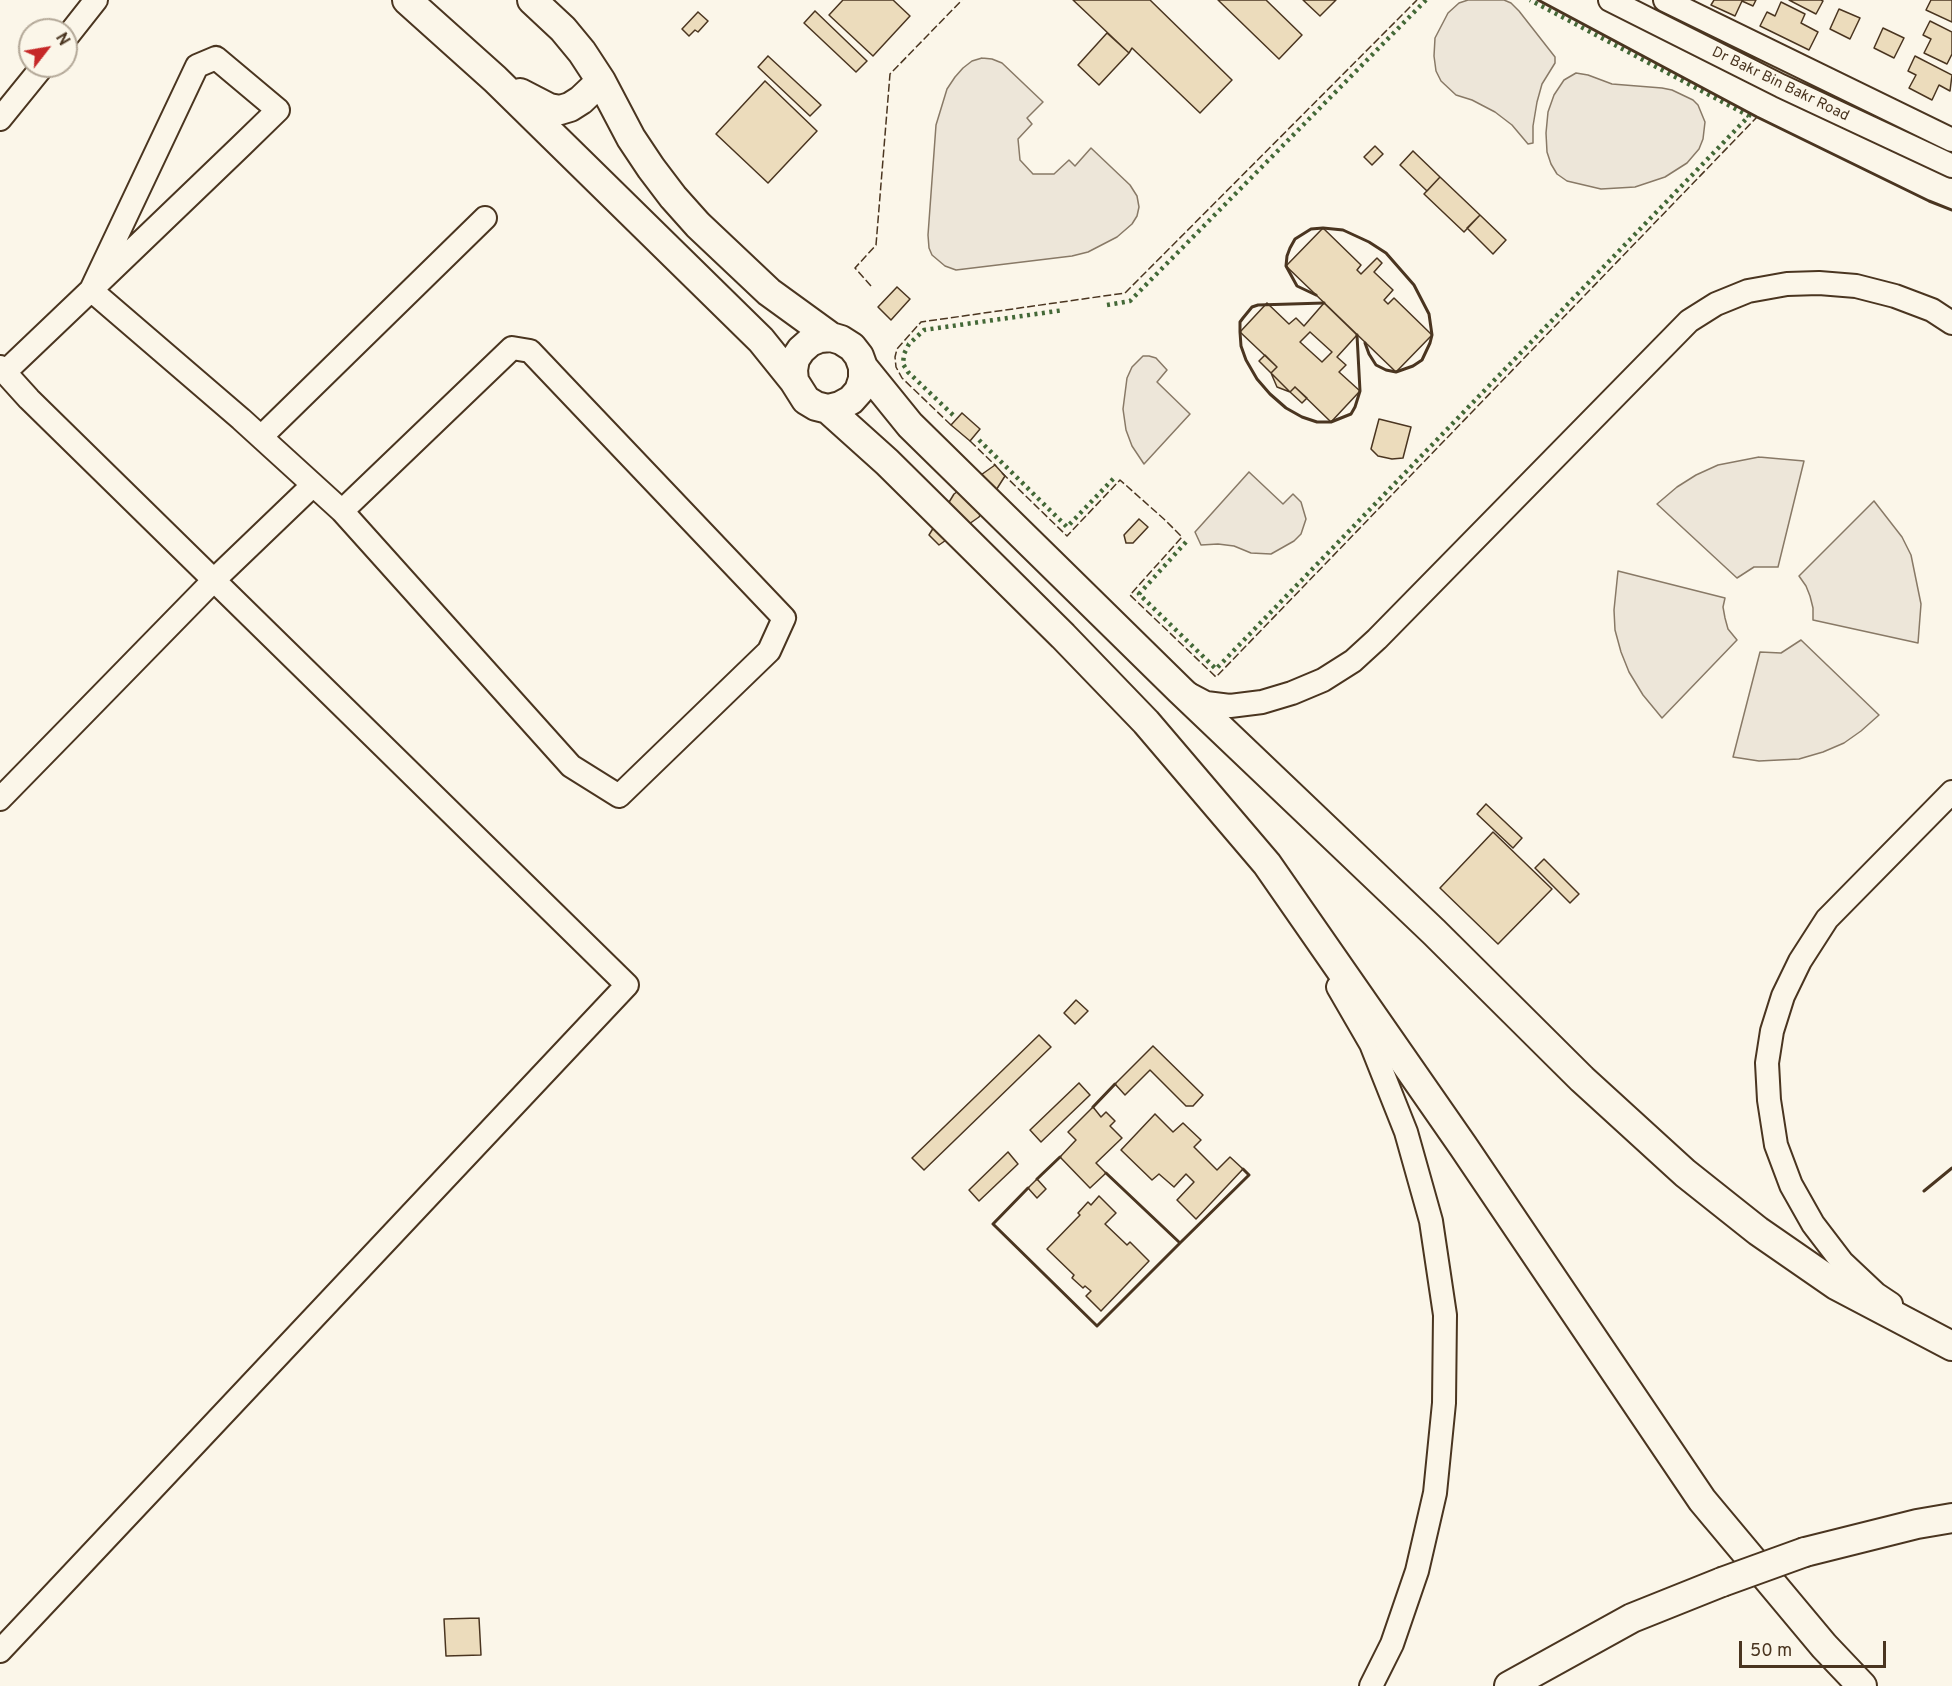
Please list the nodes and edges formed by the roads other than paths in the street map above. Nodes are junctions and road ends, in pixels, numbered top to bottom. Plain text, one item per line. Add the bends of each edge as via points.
1 (96, 0) edge
2 (532, 0) edge
3 (1610, 0) edge
4 (1665, 0) edge
5 (415, 5) edge
6 (78, 23) edge
7 (33, 78) edge
8 (495, 79) junction
9 (601, 81) junction
10 (0, 119) edge
11 (1952, 140) edge
12 (1952, 166) edge
13 (485, 218) dead end
14 (91, 290) junction
15 (1952, 323) edge
16 (831, 337) junction
17 (863, 367) junction
18 (2, 370) edge
19 (794, 381) junction
20 (828, 409) junction
21 (261, 437) junction
22 (313, 485) junction
23 (342, 511) junction
24 (214, 580) junction
25 (1180, 690) junction
26 (1952, 792) edge
27 (0, 799) edge
28 (1267, 864) junction
29 (1952, 1346) edge
30 (1952, 1518) edge
31 (0, 1651) edge
32 (1371, 1686) edge
33 (1509, 1686) edge
34 (1862, 1686) edge

1 - 6 street
2 - 9 main road via 563,29
3 - 12 street, Dr Bakr Bin Bakr Road
4 - 11 street
5 - 8 main road
7 - 10 street
8 - 9 main road via 560,110 581,100
8 - 19 main road via 761,340
9 - 16 main road via 651,168 679,204 769,292
13 - 21 street
14 - 14 street via 278,110 216,58 197,66
14 - 18 street
14 - 21 street
15 - 25 street via 1932,310 1895,296 1856,286 1819,283 1748,291 1716,304 1689,321 1353,661 1323,680 1262,702 1230,706 1206,703
16 - 17 main road via 852,347
16 - 19 main road via 810,342 801,350 795,359
17 - 20 main road via 859,391 851,400
17 - 25 main road via 910,426
18 - 24 street
19 - 20 main road via 806,400
20 - 28 main road via 887,462 1146,722
21 - 22 street
22 - 23 street
22 - 24 street
23 - 23 street via 571,766 619,796 769,651 784,618 530,351 512,348
24 - 27 street
24 - 31 street via 627,985
25 - 29 main road via 1582,1079 1685,1173 1758,1231 1836,1285
26 - 29 street via 1827,920 1783,996 1767,1063 1776,1145 1791,1185 1813,1224 1842,1262 1876,1294
28 - 32 street via 1371,1044 1402,1121 1431,1221 1445,1315 1444,1403 1435,1493 1417,1571 1392,1644
28 - 34 main road via 1702,1500 1824,1647
30 - 33 main road, bridge via 1804,1552 1722,1582 1632,1618

